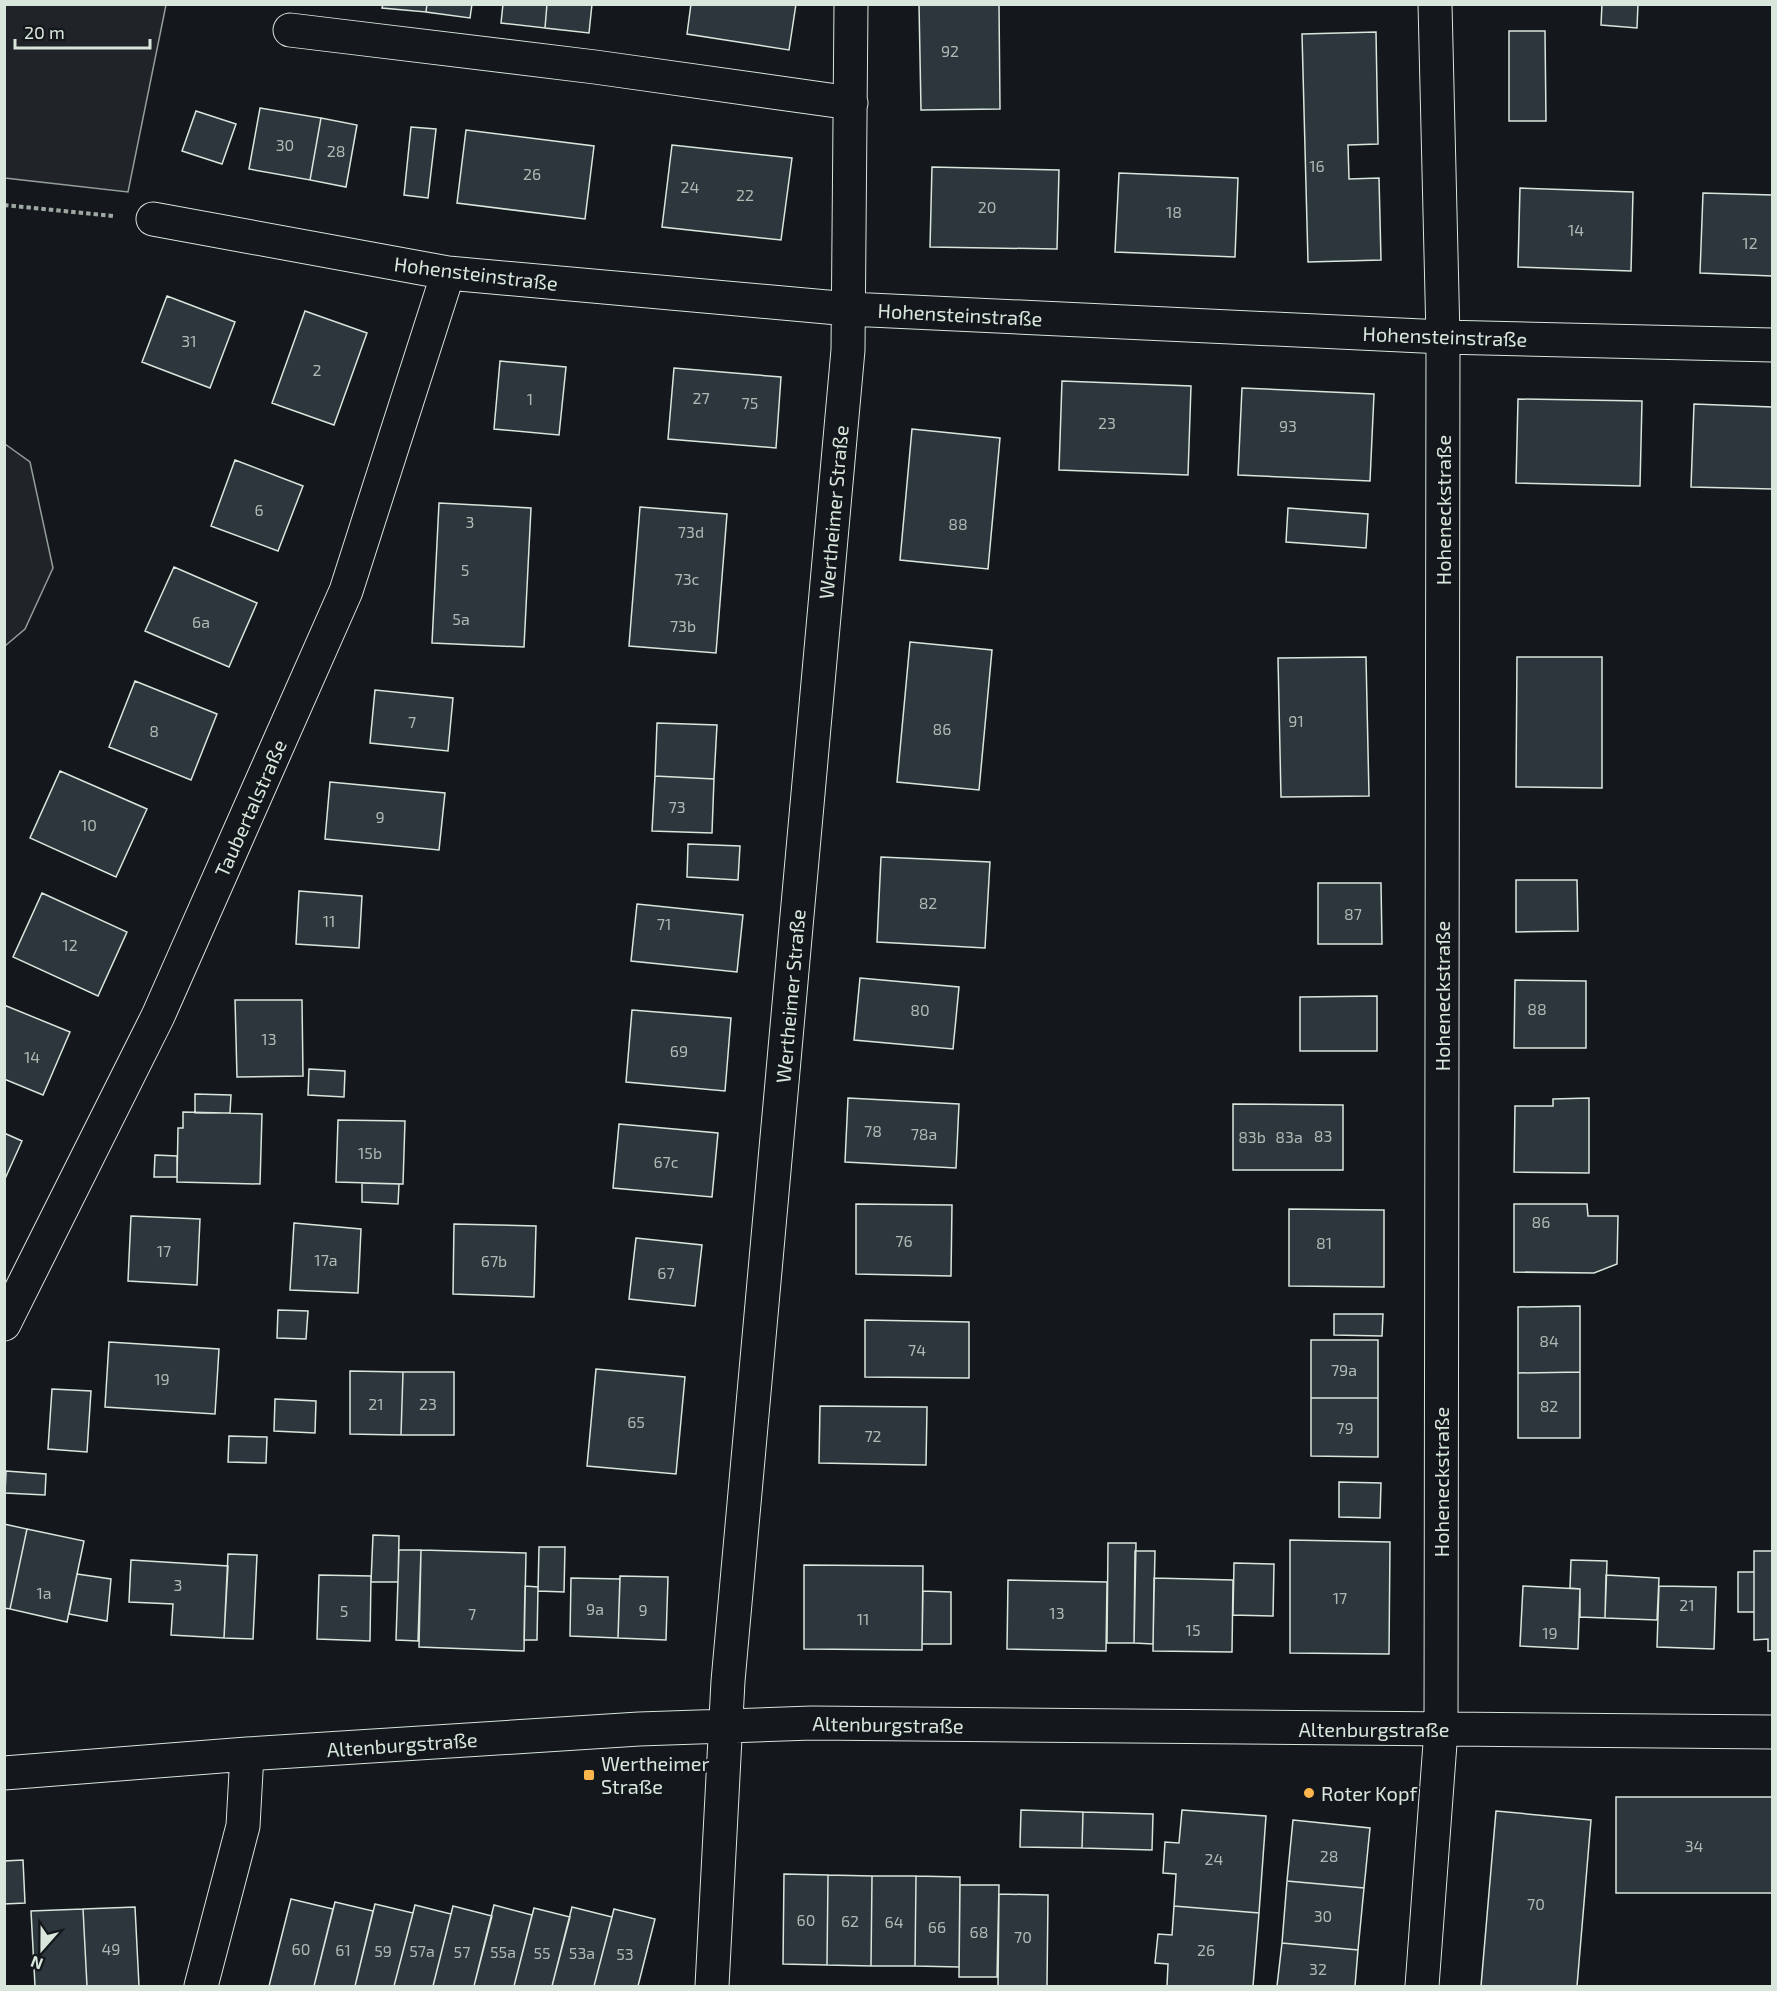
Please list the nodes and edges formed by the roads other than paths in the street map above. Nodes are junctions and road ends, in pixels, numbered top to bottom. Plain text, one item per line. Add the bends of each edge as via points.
1 (850, 4) edge
2 (1435, 4) edge
3 (290, 30) dead end
4 (851, 103) junction
5 (153, 219) road end
6 (448, 273) junction
7 (849, 309) junction
8 (1443, 337) junction
9 (1773, 345) edge
10 (4, 1324) edge
11 (724, 1725) junction
12 (1441, 1730) junction
13 (1773, 1732) edge
14 (247, 1754) junction
15 (4, 1773) edge
16 (201, 1986) edge
17 (712, 1986) edge
18 (1422, 1986) edge

1 - 4 street, Wertheimer Straße
2 - 8 street, Hoheneckstraße
3 - 4 street
4 - 7 street, Wertheimer Straße
5 - 6 street, Hohensteinstraße
6 - 7 street, Hohensteinstraße
6 - 10 street, Taubertalstraße via 346,591 158,1016
7 - 8 street, Hohensteinstraße
7 - 11 street, Wertheimer Straße
8 - 9 street, Hohensteinstraße
8 - 12 street, Hoheneckstraße
11 - 12 street, Altenburgstraße
11 - 14 street, Altenburgstraße
11 - 17 street, Wertheimer Straße
12 - 13 street, Altenburgstraße
12 - 18 street, Hoheneckstraße
14 - 15 street, Altenburgstraße
14 - 16 street via 243,1827

